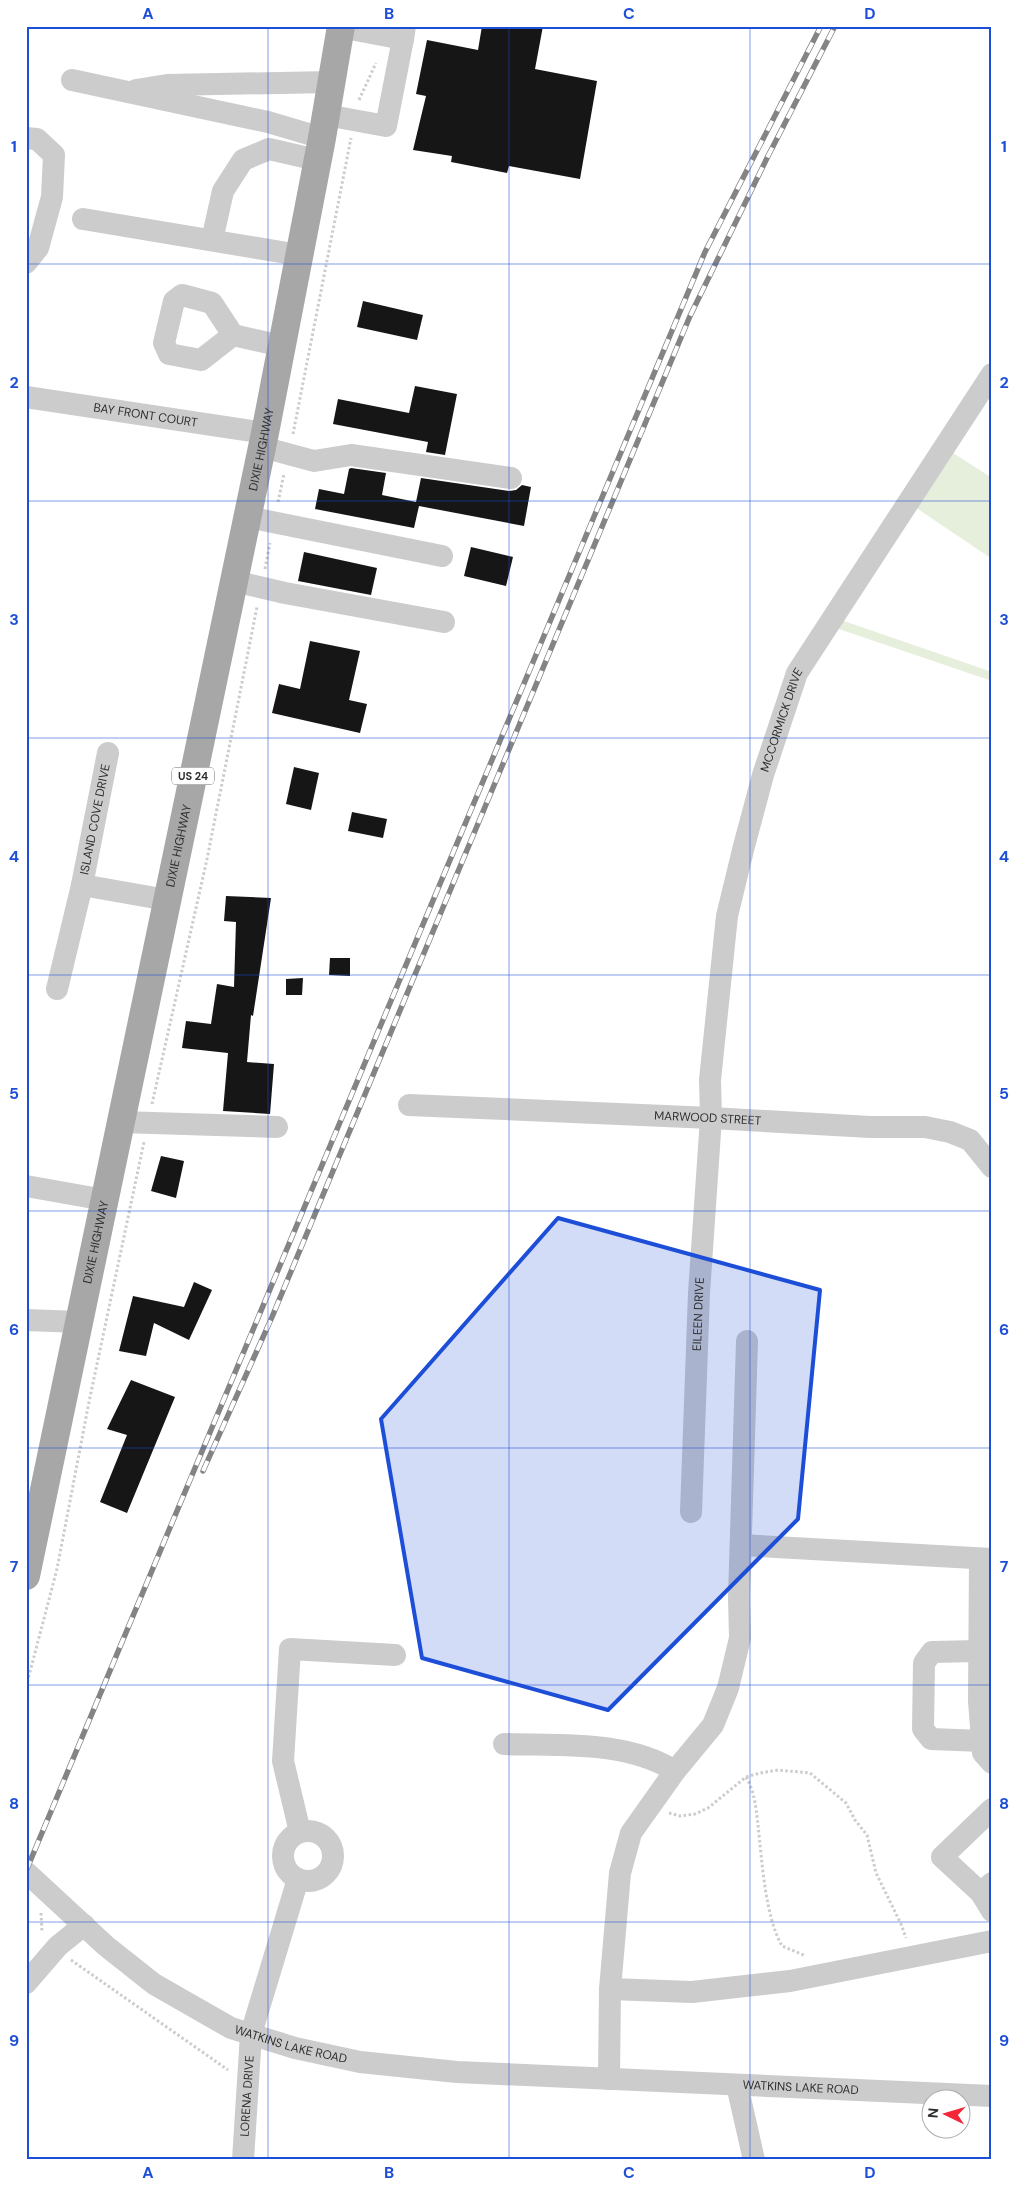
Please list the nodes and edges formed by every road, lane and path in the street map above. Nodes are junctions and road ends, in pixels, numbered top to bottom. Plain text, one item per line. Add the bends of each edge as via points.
1 (341, 27) edge
2 (397, 33) edge
3 (72, 80) dead end
4 (332, 82) junction
5 (125, 92) junction
6 (355, 120) junction
7 (26, 138) edge
8 (322, 138) junction
9 (83, 219) dead end
10 (212, 240) junction
11 (299, 255) junction
12 (26, 263) edge
13 (233, 335) dead end
14 (282, 346) junction
15 (992, 374) edge
16 (26, 396) edge
17 (263, 440) junction
18 (288, 454) junction
19 (511, 478) dead end
20 (247, 517) junction
21 (274, 522) junction
22 (442, 556) dead end
23 (234, 581) junction
24 (261, 588) junction
25 (444, 622) dead end
26 (108, 753) dead end
27 (82, 885) junction
28 (167, 900) junction
29 (57, 988) dead end
30 (409, 1105) dead end
31 (711, 1118) junction
32 (121, 1122) junction
33 (148, 1123) junction
34 (277, 1127) dead end
35 (989, 1159) edge
36 (26, 1186) edge
37 (105, 1200) junction
38 (26, 1320) edge
39 (79, 1322) junction
40 (747, 1341) dead end
41 (691, 1512) dead end
42 (741, 1545) junction
43 (986, 1560) edge
44 (26, 1576) edge
45 (979, 1652) junction
46 (395, 1655) dead end
47 (26, 1687) edge
48 (982, 1742) junction
49 (504, 1744) dead end
50 (992, 1763) edge
51 (675, 1771) junction
52 (746, 1777) junction
53 (651, 1804) junction
54 (992, 1809) edge
55 (300, 1832) junction
56 (26, 1872) edge
57 (298, 1879) junction
58 (988, 1896) edge
59 (37, 1908) dead end
60 (84, 1925) junction
61 (992, 1941) edge
62 (48, 1943) junction
63 (906, 1943) junction
64 (808, 1956) dead end
65 (26, 1983) edge
66 (610, 1989) junction
67 (250, 2034) junction
68 (248, 2077) junction
69 (609, 2079) junction
70 (737, 2085) junction
71 (992, 2096) edge
72 (243, 2160) edge
73 (754, 2160) edge

1 - 2 street
1 - 4 main road, DIXIE HIGHWAY / US 24
2 - 6 path via 382,50 360,97
2 - 6 street via 386,126
3 - 5 street
4 - 5 street via 167,85
4 - 8 main road, DIXIE HIGHWAY / US 24
5 - 8 street via 268,122
6 - 8 street
6 - 18 path
7 - 12 street via 37,139 54,155 52,197 38,248
8 - 10 street via 269,149 243,160 223,191
8 - 11 main road, DIXIE HIGHWAY / US 24
9 - 10 street
10 - 11 street
11 - 14 main road, DIXIE HIGHWAY / US 24
13 - 14 street
14 - 17 main road, DIXIE HIGHWAY / US 24
15 - 31 street, MCCORMICK DRIVE via 797,673 763,775 727,916 710,1080
16 - 17 street, BAY FRONT COURT
17 - 18 street, BAY FRONT COURT
17 - 20 main road, DIXIE HIGHWAY / US 24
18 - 19 street, BAY FRONT COURT via 314,461 351,455
18 - 21 path
20 - 21 street
20 - 23 main road, DIXIE HIGHWAY / US 24
21 - 22 street
21 - 24 path
23 - 24 street
23 - 28 main road, DIXIE HIGHWAY / US 24
24 - 25 street
24 - 33 path via 207,859
26 - 27 street, ISLAND COVE DRIVE
27 - 28 street, ISLAND COVE DRIVE
27 - 29 street, ISLAND COVE DRIVE
28 - 32 main road, DIXIE HIGHWAY / US 24
30 - 31 street, MARWOOD STREET
31 - 35 street, MARWOOD STREET via 924,1127 970,1140
31 - 41 street, EILEEN DRIVE via 699,1293
32 - 33 street
32 - 37 main road, DIXIE HIGHWAY / US 24
33 - 34 street
33 - 47 path via 57,1569
36 - 37 street
37 - 39 main road, DIXIE HIGHWAY / US 24
38 - 39 street
39 - 44 main road, DIXIE HIGHWAY / US 24
40 - 42 street
42 - 43 street
42 - 51 street via 740,1638 728,1688 713,1725
43 - 45 street
45 - 48 street
45 - 48 street via 932,1652 924,1662 923,1730 931,1739
46 - 55 street via 290,1649 283,1761
48 - 50 street via 983,1753
49 - 51 street via 625,1751 658,1760
51 - 53 street
52 - 53 path via 708,1808 695,1814 680,1816
52 - 63 path via 778,1770 810,1773 846,1803 868,1835 876,1873 901,1924
52 - 64 path via 754,1795 778,1939 782,1946
53 - 66 street via 631,1832 620,1874
54 - 58 street via 942,1857
55 - 57 street via 287,1842 283,1859 285,1867
55 - 57 street via 309,1830 324,1836 333,1858 321,1877
56 - 60 street, WATKINS LAKE ROAD
57 - 67 street, LORENA DRIVE
59 - 62 path
60 - 62 street
60 - 67 street, WATKINS LAKE ROAD via 154,1984 231,2028
61 - 63 street
62 - 65 street
62 - 68 path via 232,2072
63 - 66 street via 790,1981 692,1992
66 - 69 street
67 - 68 street, LORENA DRIVE
67 - 69 street, WATKINS LAKE ROAD via 360,2062 457,2072
68 - 72 street, LORENA DRIVE
69 - 70 street, WATKINS LAKE ROAD
70 - 71 street, WATKINS LAKE ROAD
70 - 73 street

